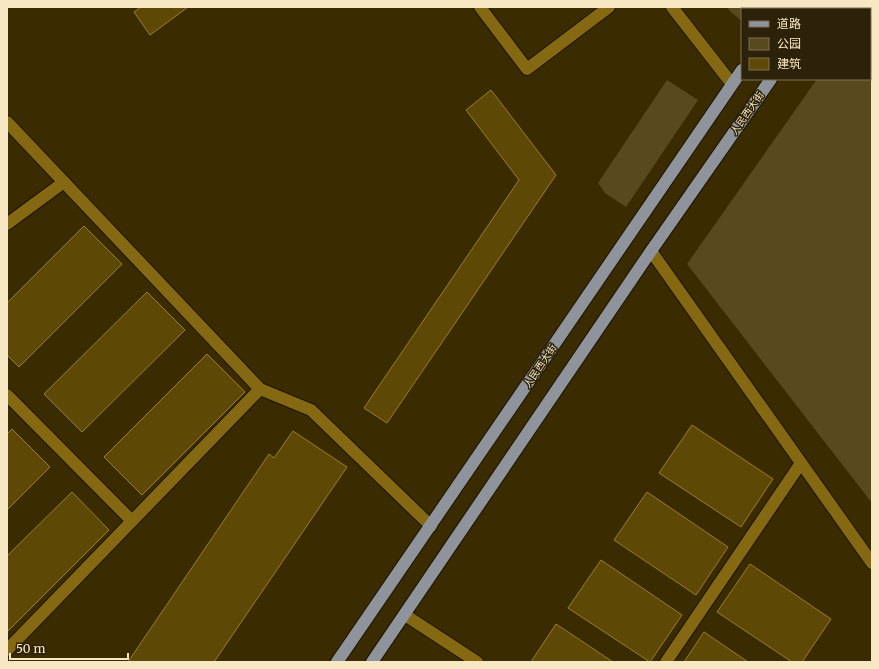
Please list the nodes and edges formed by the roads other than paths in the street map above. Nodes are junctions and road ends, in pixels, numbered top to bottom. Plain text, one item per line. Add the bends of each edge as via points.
1 (480, 7) edge
2 (609, 7) edge
3 (672, 7) edge
4 (741, 71) edge
5 (770, 80) edge
6 (732, 84) junction
7 (7, 122) edge
8 (64, 182) junction
9 (7, 224) edge
10 (651, 251) junction
11 (260, 389) junction
12 (7, 395) edge
13 (801, 463) junction
14 (132, 521) junction
15 (430, 526) junction
16 (872, 563) edge
17 (405, 614) junction
18 (7, 650) edge
19 (337, 662) edge
20 (372, 662) edge
21 (477, 662) edge
22 (666, 662) edge

1 - 2 lane via 527,69
3 - 6 lane
4 - 6 main road, 人民西大街
5 - 10 main road, 人民西大街
6 - 15 main road, 人民西大街
7 - 8 lane
8 - 9 lane
8 - 11 lane
10 - 13 lane
10 - 17 main road, 人民西大街
11 - 14 lane
11 - 15 lane via 311,410
12 - 14 lane
13 - 16 lane
13 - 22 lane
14 - 18 lane
15 - 19 main road, 人民西大街
17 - 20 main road, 人民西大街
17 - 21 lane

